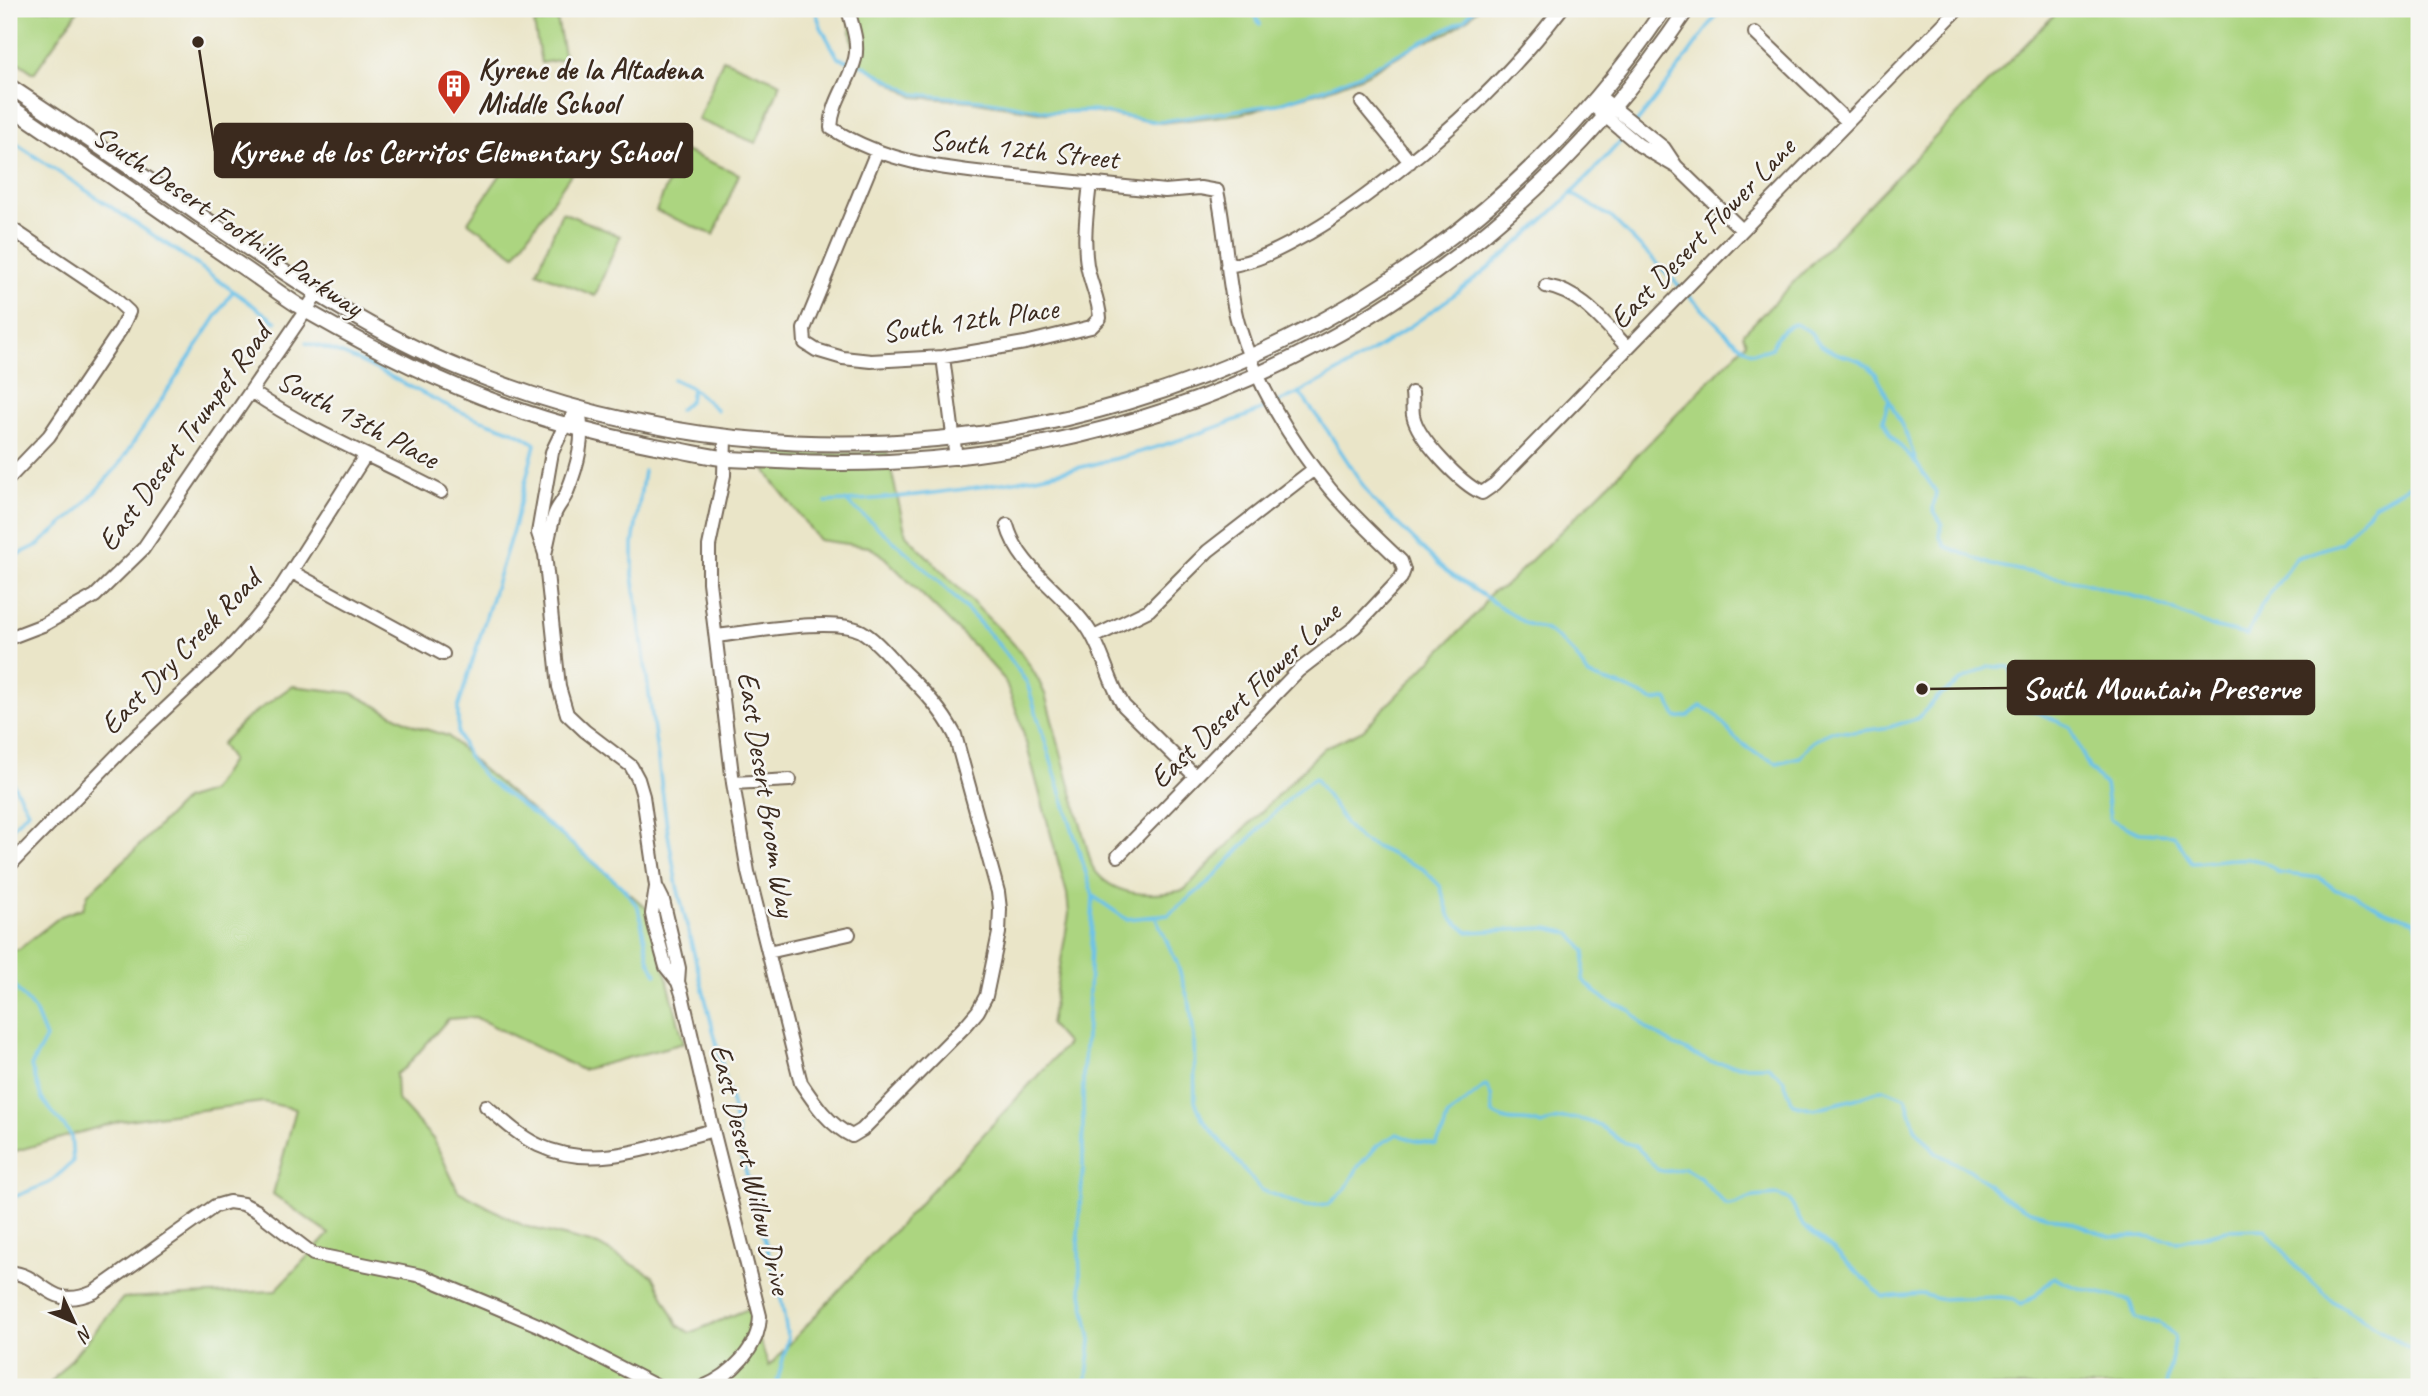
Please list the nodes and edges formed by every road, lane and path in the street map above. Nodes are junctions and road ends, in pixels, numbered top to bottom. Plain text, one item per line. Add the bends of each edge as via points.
1 (848, 9) edge
2 (1561, 9) edge
3 (1664, 9) edge
4 (1687, 9) edge
5 (1953, 11) edge
6 (1755, 33) dead end
7 (9, 86) edge
8 (1595, 100) junction
9 (1362, 103) dead end
10 (9, 106) edge
11 (1610, 111) junction
12 (1848, 122) junction
13 (1647, 142) junction
14 (877, 151) junction
15 (122, 161) junction
16 (1410, 162) junction
17 (111, 177) junction
18 (1090, 183) junction
19 (9, 227) edge
20 (1742, 230) junction
21 (1419, 260) junction
22 (1227, 266) junction
23 (1429, 276) junction
24 (1546, 286) dead end
25 (317, 294) junction
26 (307, 312) junction
27 (1627, 347) junction
28 (943, 356) junction
29 (1251, 356) junction
30 (1257, 374) junction
31 (252, 393) junction
32 (1412, 393) dead end
33 (579, 410) junction
34 (565, 425) junction
35 (583, 430) junction
36 (726, 437) junction
37 (953, 439) junction
38 (365, 456) junction
39 (726, 458) junction
40 (956, 458) junction
41 (1314, 469) junction
42 (9, 478) edge
43 (441, 492) dead end
44 (1007, 525) dead end
45 (545, 554) junction
46 (292, 572) junction
47 (716, 636) junction
48 (1094, 637) junction
49 (9, 638) edge
50 (443, 654) dead end
51 (1195, 776) junction
52 (790, 780) dead end
53 (733, 783) junction
54 (1118, 856) dead end
55 (9, 866) edge
56 (849, 934) dead end
57 (768, 952) junction
58 (486, 1106) dead end
59 (713, 1130) junction
60 (9, 1272) edge
61 (657, 1387) edge
62 (703, 1387) edge

1 - 14 street, South 12th Street via 857,44 855,60 831,128
2 - 16 street via 1471,111
3 - 8 street, South Desert Foothills Parkway
4 - 11 street, South Desert Foothills Parkway
5 - 12 street, East Desert Flower Lane
6 - 12 street
7 - 15 street, South Desert Foothills Parkway
8 - 11 street
8 - 21 street, South Desert Foothills Parkway via 1526,173
9 - 16 street
10 - 17 street, South Desert Foothills Parkway
11 - 13 street via 1622,130
11 - 13 street via 1629,118
11 - 23 street, South Desert Foothills Parkway via 1541,185
12 - 20 street, East Desert Flower Lane
13 - 20 street via 1664,148 1676,166
14 - 18 street, South 12th Street via 937,168
14 - 28 street, South 12th Place via 804,329 805,343 844,358 871,361
15 - 17 street
15 - 25 street, South Desert Foothills Parkway
16 - 22 street via 1335,218 1258,260
17 - 26 street, South Desert Foothills Parkway
18 - 22 street, South 12th Street via 1217,191
18 - 28 street, South 12th Place via 1087,264 1100,318 1077,331
19 - 42 street via 129,312 49,436
20 - 27 street, East Desert Flower Lane
21 - 23 street
21 - 29 street, South Desert Foothills Parkway via 1356,302
22 - 29 street via 1238,323
23 - 30 street, South Desert Foothills Parkway via 1316,348
24 - 27 street via 1576,297
25 - 26 street, East Desert Trumpet Road
25 - 33 street, South Desert Foothills Parkway via 405,344
26 - 31 street, East Desert Trumpet Road
26 - 34 street, South Desert Foothills Parkway via 454,386
27 - 32 street, East Desert Flower Lane via 1482,493 1426,442 1413,417
28 - 37 street
29 - 30 street
29 - 37 street, South Desert Foothills Parkway via 1168,390 1101,410
30 - 40 street, South Desert Foothills Parkway via 1192,402 1111,428
30 - 41 street
31 - 38 street, South 13th Place via 286,416
31 - 49 street, East Desert Trumpet Road via 144,549 95,596
33 - 34 street, East Desert Willow Drive
33 - 35 street, East Desert Willow Drive
33 - 36 street, South Desert Foothills Parkway
34 - 35 street, South Desert Foothills Parkway
34 - 45 street, East Desert Willow Drive via 552,452 540,513 538,533
35 - 39 street, South Desert Foothills Parkway
35 - 45 street, East Desert Willow Drive via 578,461 553,517
36 - 37 street, South Desert Foothills Parkway via 837,444
36 - 39 street, East Desert Broom Way
37 - 40 street
38 - 43 street, South 13th Place
38 - 46 street, East Dry Creek Road
39 - 40 street, South Desert Foothills Parkway via 842,464
39 - 47 street, East Desert Broom Way via 709,546
41 - 48 street via 1208,551 1149,610
41 - 51 street, East Desert Flower Lane via 1401,561 1401,578 1354,627 1298,671
44 - 48 street via 1018,551
45 - 59 street, East Desert Willow Drive via 563,716 631,766 638,779 656,886 679,968 678,982
46 - 50 street
46 - 55 street, East Dry Creek Road via 226,652
47 - 53 street, East Desert Broom Way
47 - 57 street, East Desert Broom Way via 818,625 861,631 944,714 955,735 998,892 999,933 986,996 978,1011 852,1136 820,1111 801,1083
48 - 51 street via 1124,706
51 - 54 street, East Desert Flower Lane
52 - 53 street
53 - 57 street, East Desert Broom Way
56 - 57 street
58 - 59 street via 536,1144 590,1157 615,1156
59 - 62 street, East Desert Willow Drive via 760,1316 752,1346 718,1381
60 - 61 street via 31,1278 49,1293 80,1298 215,1206 243,1204 313,1254 422,1276 538,1325

